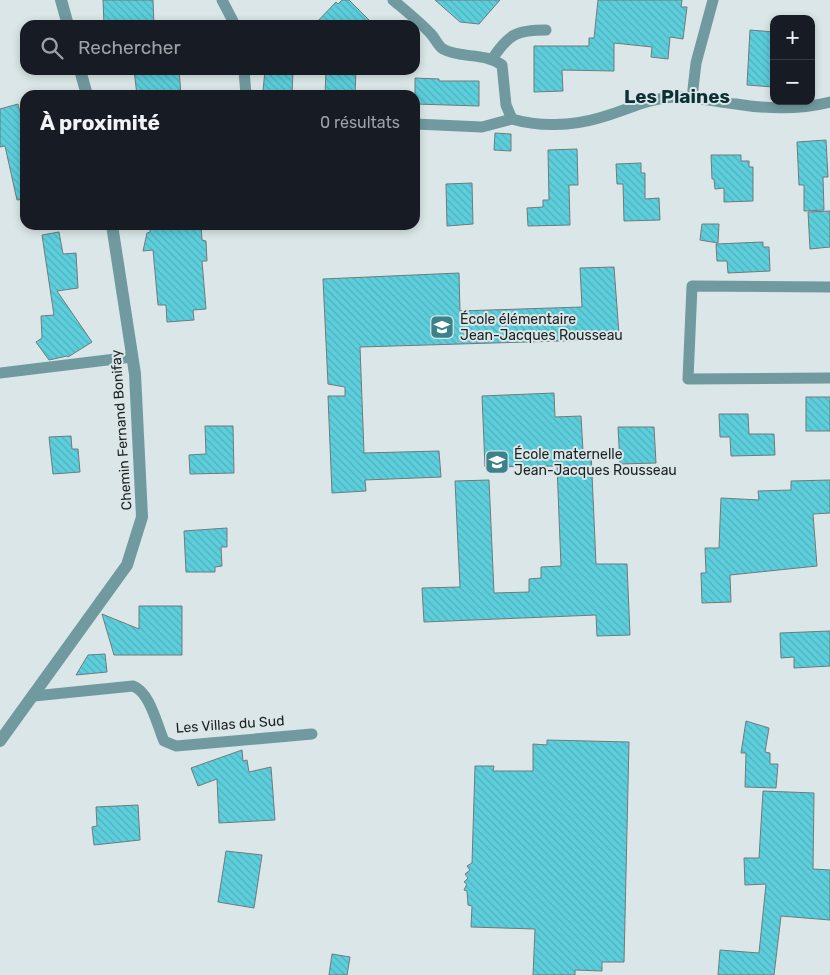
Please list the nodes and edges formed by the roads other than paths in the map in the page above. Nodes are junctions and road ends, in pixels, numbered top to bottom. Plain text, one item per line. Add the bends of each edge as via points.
1 (61, 0) edge
2 (222, 0) edge
3 (393, 0) edge
4 (713, 0) edge
5 (67, 20) edge
6 (232, 20) edge
7 (415, 20) edge
8 (420, 24) edge
9 (546, 30) dead end
10 (492, 59) junction
11 (81, 75) edge
12 (244, 75) edge
13 (86, 90) edge
14 (246, 90) edge
15 (692, 98) junction
16 (830, 102) edge
17 (512, 119) junction
18 (420, 124) edge
19 (113, 230) edge
20 (830, 287) edge
21 (132, 357) junction
22 (0, 373) edge
23 (830, 378) edge
24 (34, 696) junction
25 (312, 734) dead end
26 (0, 742) edge

1 - 5 street
2 - 6 lane
3 - 7 lane
4 - 15 lane via 697,57
8 - 10 lane via 442,48
9 - 10 lane via 514,34
10 - 17 lane via 502,65 506,106
11 - 13 street
12 - 14 lane
15 - 16 lane via 778,109
15 - 17 lane via 658,98 598,118 567,124 527,123
17 - 18 lane via 482,127
19 - 21 street, Chemin Fernand Bonifay
20 - 23 lane via 692,286 688,379
21 - 22 lane
21 - 24 street, Chemin Fernand Bonifay via 142,517 127,565
24 - 25 lane, Les Villas du Sud via 133,686 146,700 164,741 176,746
24 - 26 street, Chemin Fernand Bonifay

